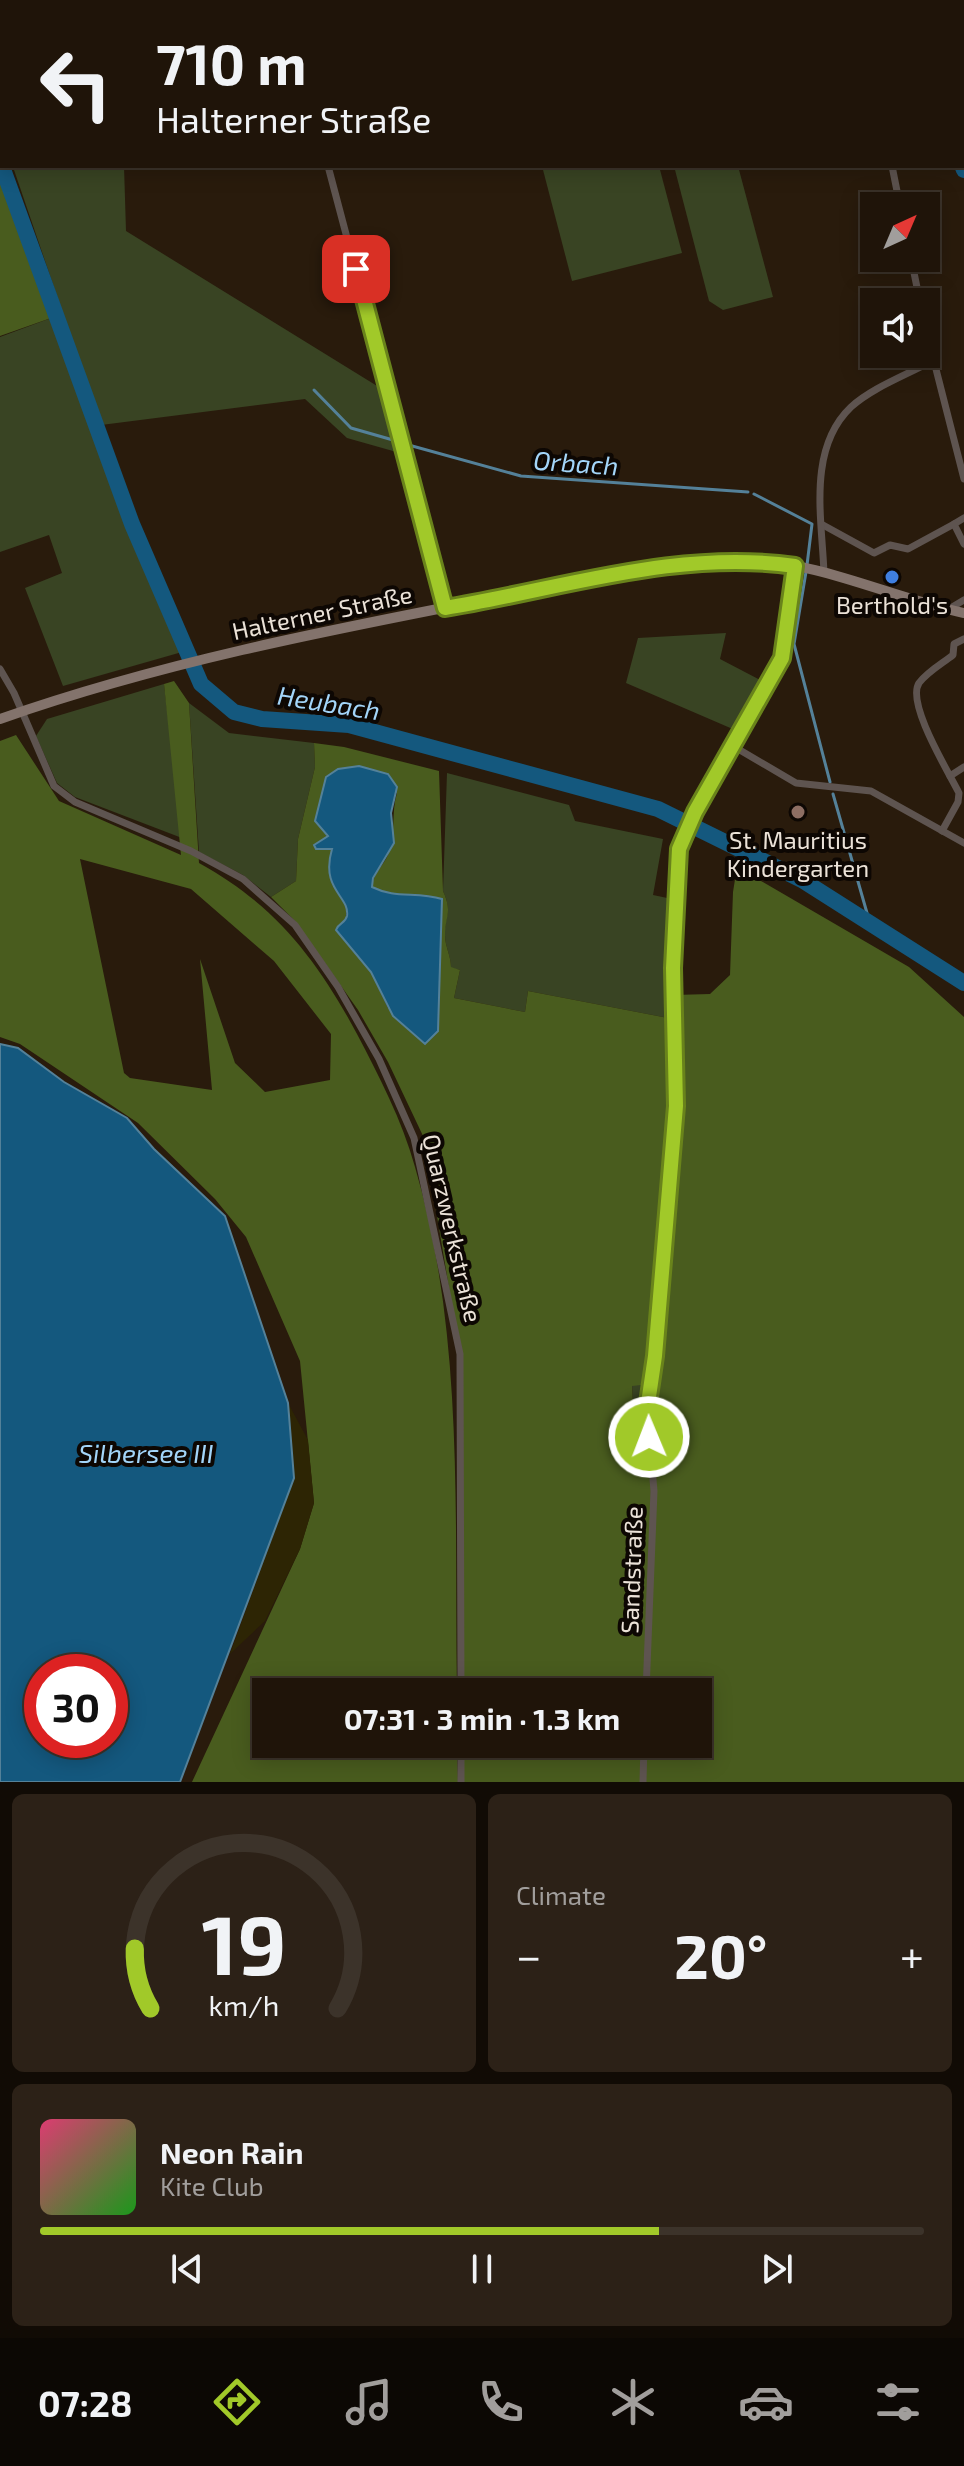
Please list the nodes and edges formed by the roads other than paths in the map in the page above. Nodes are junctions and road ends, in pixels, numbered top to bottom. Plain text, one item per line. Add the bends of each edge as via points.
1 (329, 168) edge
2 (892, 168) edge
3 (897, 192) edge
4 (919, 368) edge
5 (934, 368) edge
6 (964, 479) edge
7 (964, 518) edge
8 (954, 524) junction
9 (823, 525) junction
10 (964, 544) edge
11 (798, 567) junction
12 (824, 573) junction
13 (964, 600) edge
14 (445, 608) junction
15 (947, 610) junction
16 (964, 613) edge
17 (964, 639) edge
18 (0, 669) edge
19 (22, 712) junction
20 (0, 719) edge
21 (733, 746) junction
22 (964, 767) edge
23 (950, 776) junction
24 (942, 831) junction
25 (964, 843) edge
26 (461, 1678) edge
27 (647, 1678) edge
28 (461, 1758) edge
29 (644, 1758) edge
30 (461, 1782) edge
31 (643, 1782) edge

1 - 14 street
2 - 3 street
4 - 9 street via 863,398 838,425 821,465
5 - 6 street
7 - 8 street
8 - 9 street via 908,549 890,545 874,553
8 - 10 street
9 - 12 street
11 - 12 main road, Halterner Straße
11 - 14 main road, Halterner Straße via 748,560 671,566
11 - 21 street, Sandstraße via 782,658
12 - 15 main road, Halterner Straße
13 - 15 street
14 - 19 main road, Halterner Straße via 215,655
15 - 16 main road, Halterner Straße
17 - 23 street via 915,692
18 - 19 street, Quarzwerkstraße
19 - 20 main road, Halterner Straße
19 - 26 street, Quarzwerkstraße via 54,786 75,802 243,879 295,925 379,1059 428,1188 460,1354
21 - 24 street via 796,783 871,791
21 - 27 street, Sandstraße via 679,849 673,968 676,1106 647,1410 654,1491
22 - 23 street
23 - 24 street via 958,802
24 - 25 street
28 - 30 street
29 - 31 street

